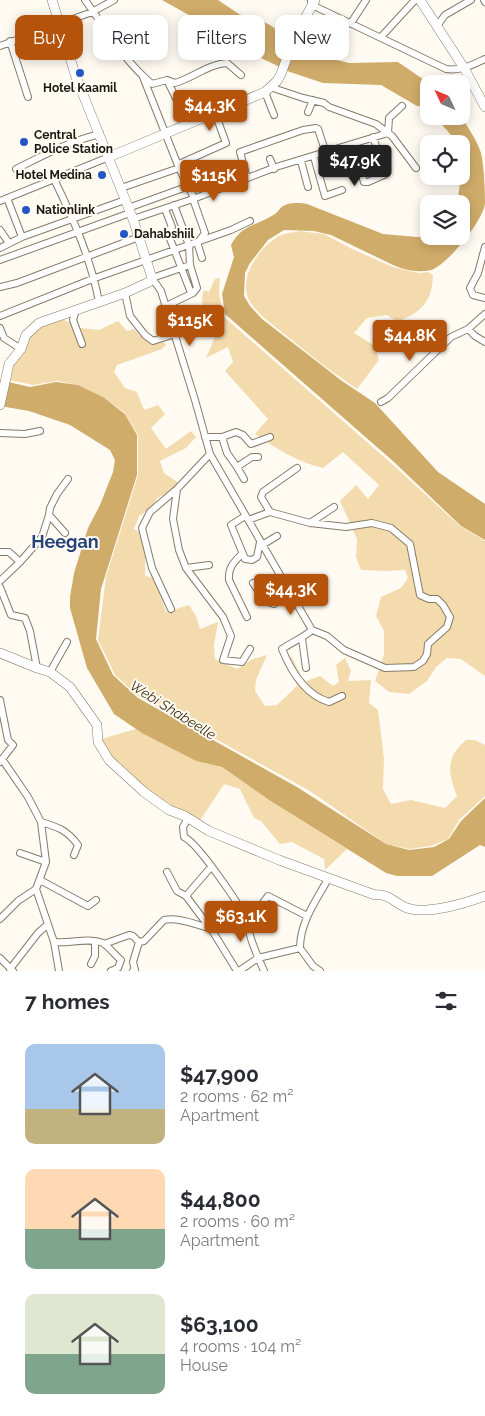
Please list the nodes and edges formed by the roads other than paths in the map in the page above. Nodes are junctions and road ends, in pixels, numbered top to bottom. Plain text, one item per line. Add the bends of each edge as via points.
1 (52, 0) edge
2 (85, 0) edge
3 (114, 0) edge
4 (366, 0) edge
5 (415, 0) edge
6 (420, 0) edge
7 (471, 0) edge
8 (313, 2) edge
9 (92, 12) junction
10 (57, 15) edge
11 (83, 15) edge
12 (351, 23) junction
13 (438, 26) junction
14 (382, 37) junction
15 (15, 39) edge
16 (10, 41) junction
17 (0, 46) edge
18 (485, 59) edge
19 (71, 60) edge
20 (464, 68) junction
21 (242, 74) dead end
22 (143, 76) junction
23 (167, 80) junction
24 (268, 90) junction
25 (28, 97) dead end
26 (313, 100) junction
27 (402, 106) dead end
28 (485, 107) edge
29 (308, 112) dead end
30 (215, 113) junction
31 (274, 115) dead end
32 (188, 123) junction
33 (167, 133) junction
34 (388, 133) junction
35 (100, 134) junction
36 (373, 137) junction
37 (352, 145) junction
38 (326, 153) junction
39 (109, 157) junction
40 (314, 157) junction
41 (270, 159) dead end
42 (301, 161) junction
43 (179, 166) junction
44 (416, 168) dead end
45 (16, 169) dead end
46 (274, 169) junction
47 (247, 178) junction
48 (54, 179) junction
49 (189, 186) junction
50 (308, 187) dead end
51 (121, 188) junction
52 (342, 190) dead end
53 (3, 199) edge
54 (193, 199) junction
55 (174, 205) junction
56 (165, 209) junction
57 (129, 210) junction
58 (72, 220) junction
59 (250, 222) dead end
60 (0, 230) edge
61 (77, 232) junction
62 (22, 237) junction
63 (139, 237) junction
64 (198, 242) junction
65 (9, 243) junction
66 (189, 245) junction
67 (0, 248) edge
68 (485, 248) edge
69 (174, 250) junction
70 (88, 256) junction
71 (202, 258) dead end
72 (146, 259) junction
73 (0, 260) edge
74 (483, 261) edge
75 (190, 265) junction
76 (182, 269) junction
77 (94, 278) junction
78 (152, 278) junction
79 (0, 286) edge
80 (191, 293) junction
81 (124, 294) junction
82 (485, 298) edge
83 (99, 302) junction
84 (166, 306) junction
85 (76, 310) junction
86 (485, 314) edge
87 (0, 316) edge
88 (210, 319) dead end
89 (172, 324) junction
90 (0, 328) edge
91 (468, 329) junction
92 (175, 334) junction
93 (485, 342) edge
94 (82, 344) dead end
95 (21, 349) junction
96 (381, 402) dead end
97 (0, 405) edge
98 (40, 431) dead end
99 (0, 432) edge
100 (205, 437) junction
101 (222, 437) junction
102 (270, 437) dead end
103 (210, 454) junction
104 (258, 457) dead end
105 (237, 467) junction
106 (297, 468) dead end
107 (68, 479) dead end
108 (244, 479) dead end
109 (178, 489) junction
110 (334, 507) dead end
111 (270, 512) junction
112 (50, 515) junction
113 (247, 518) junction
114 (310, 523) junction
115 (65, 533) dead end
116 (277, 536) dead end
117 (261, 543) junction
118 (0, 552) edge
119 (242, 554) junction
120 (20, 562) junction
121 (209, 565) dead end
122 (186, 568) junction
123 (0, 581) edge
124 (253, 583) dead end
125 (0, 587) edge
126 (289, 592) junction
127 (3, 604) edge
128 (171, 609) dead end
129 (248, 617) dead end
130 (312, 630) junction
131 (302, 639) junction
132 (68, 642) dead end
133 (250, 649) dead end
134 (0, 653) edge
135 (37, 668) junction
136 (306, 668) dead end
137 (50, 672) junction
138 (342, 696) dead end
139 (0, 700) edge
140 (1, 760) edge
141 (188, 818) junction
142 (41, 822) junction
143 (20, 853) dead end
144 (74, 855) dead end
145 (46, 862) junction
146 (212, 867) junction
147 (167, 872) dead end
148 (328, 879) junction
149 (40, 880) junction
150 (36, 889) junction
151 (186, 896) junction
152 (485, 896) edge
153 (96, 900) dead end
154 (240, 909) junction
155 (307, 916) junction
156 (0, 918) edge
157 (248, 922) junction
158 (47, 925) junction
159 (212, 930) junction
160 (95, 941) junction
161 (54, 942) junction
162 (139, 942) junction
163 (104, 944) junction
164 (300, 948) junction
165 (0, 958) edge
166 (258, 958) junction
167 (91, 964) dead end
168 (12, 970) edge
169 (117, 970) edge
170 (59, 971) edge
171 (134, 971) edge
172 (238, 971) edge
173 (264, 971) edge
174 (320, 971) edge

1 - 10 street
2 - 9 street
3 - 9 street
4 - 12 street
5 - 14 street
6 - 13 street
7 - 13 street via 445,15
8 - 12 street
8 - 24 street via 294,38 281,74
9 - 11 street
9 - 22 street
12 - 14 street
13 - 20 street
14 - 20 street via 446,69
15 - 16 street
16 - 17 street
16 - 25 street
18 - 20 street
19 - 35 street
20 - 28 street
21 - 23 street via 227,63 195,70 185,80 175,83
22 - 23 street via 152,84
22 - 33 street
23 - 32 street
24 - 26 street
24 - 30 street
24 - 31 street
26 - 29 street
26 - 34 street via 376,124
27 - 34 street via 390,118
30 - 32 street
30 - 43 street via 226,143
32 - 33 street
33 - 39 street
33 - 43 street
34 - 36 street
34 - 44 street
35 - 39 street
35 - 45 street via 59,147
36 - 37 street
36 - 37 street via 386,174 368,182 364,182
37 - 38 street
38 - 40 street
38 - 47 street via 318,129 303,130 241,152
39 - 48 street
39 - 51 street
40 - 42 street
40 - 52 street via 325,196
41 - 46 street
42 - 46 street
42 - 50 street
43 - 49 street
43 - 51 street
46 - 47 street
47 - 54 street
48 - 53 street
48 - 58 street
49 - 54 street
49 - 57 street
51 - 57 street
53 - 62 street
54 - 55 street
54 - 64 street via 205,233
55 - 56 street
55 - 66 street
56 - 57 street
56 - 69 street via 172,227 167,230
57 - 58 street
57 - 61 street
57 - 63 street
58 - 61 street
58 - 62 street
59 - 64 street
60 - 65 street
61 - 70 street
61 - 73 street
62 - 65 street
63 - 70 street
63 - 72 street
64 - 66 street
64 - 71 street
65 - 67 street
66 - 69 street
66 - 75 street
68 - 74 street
69 - 72 street
69 - 76 street
70 - 77 street
70 - 79 street via 17,283
72 - 77 street
72 - 78 street
74 - 82 street via 470,288 473,295
75 - 76 street
75 - 80 street via 197,288
76 - 78 street
76 - 80 street
77 - 83 street
77 - 87 street
78 - 81 street
78 - 84 street via 162,291
80 - 84 street
81 - 83 street
81 - 92 street via 130,316 153,342
83 - 85 street
84 - 89 street
85 - 94 street via 73,320
85 - 95 street via 39,323 26,335
86 - 91 street
88 - 89 street
89 - 92 street
90 - 95 street via 4,338
91 - 93 street
91 - 96 street via 451,337
92 - 100 street
95 - 97 street via 9,364
98 - 99 street via 25,434
100 - 101 street
100 - 103 street
101 - 102 street via 236,432 251,444
101 - 105 street via 227,453
103 - 109 street
103 - 113 street
104 - 105 street via 252,457
105 - 108 street
106 - 111 street via 263,492 261,497
107 - 112 street via 53,501
109 - 122 street via 173,519
109 - 128 street via 150,512 142,528 152,568
110 - 114 street
111 - 113 street
111 - 114 street
112 - 115 street
112 - 120 street via 42,537
113 - 117 street
113 - 119 street via 231,525
114 - 130 street via 346,527 372,523 391,528 410,544 420,595 428,600 437,599 450,617 447,627 428,644 423,661 414,667 384,668 344,650 327,636
116 - 117 street
117 - 119 street via 252,560
117 - 126 street
118 - 120 street via 10,552
119 - 129 street via 231,564 228,573
120 - 123 street
121 - 122 street
122 - 133 street via 223,617 230,636 223,660 242,662
124 - 126 street via 264,599 274,604
125 - 127 street
126 - 130 street
127 - 135 street via 11,615 25,618
130 - 131 street
131 - 136 street
131 - 138 street via 282,649 290,666 312,694 329,702
132 - 137 street
134 - 135 street
135 - 137 street
137 - 141 street via 70,686 97,725 98,742 110,760 144,792 169,810
139 - 140 street via 8,740 13,745
140 - 142 street via 28,796
141 - 146 street via 183,827 184,837 190,839
141 - 148 street via 209,831
142 - 144 street via 62,828 76,841 78,845
142 - 145 street
143 - 145 street
145 - 149 street
146 - 151 street
146 - 154 street
147 - 151 street via 177,891
148 - 152 street via 375,895 382,894 408,909 446,908
148 - 155 street
149 - 150 street
149 - 153 street via 88,906
150 - 156 street
150 - 158 street
151 - 159 street
154 - 157 street
154 - 159 street
155 - 157 street via 268,896
155 - 164 street
157 - 166 street
158 - 161 street
158 - 168 street
159 - 162 street via 182,921 164,920 144,941
159 - 172 street
160 - 161 street
160 - 163 street
160 - 167 street via 95,956
161 - 170 street
162 - 163 street via 129,935
162 - 171 street via 133,962
163 - 169 street via 121,960
164 - 166 street
164 - 174 street
165 - 168 street
166 - 172 street
166 - 173 street

